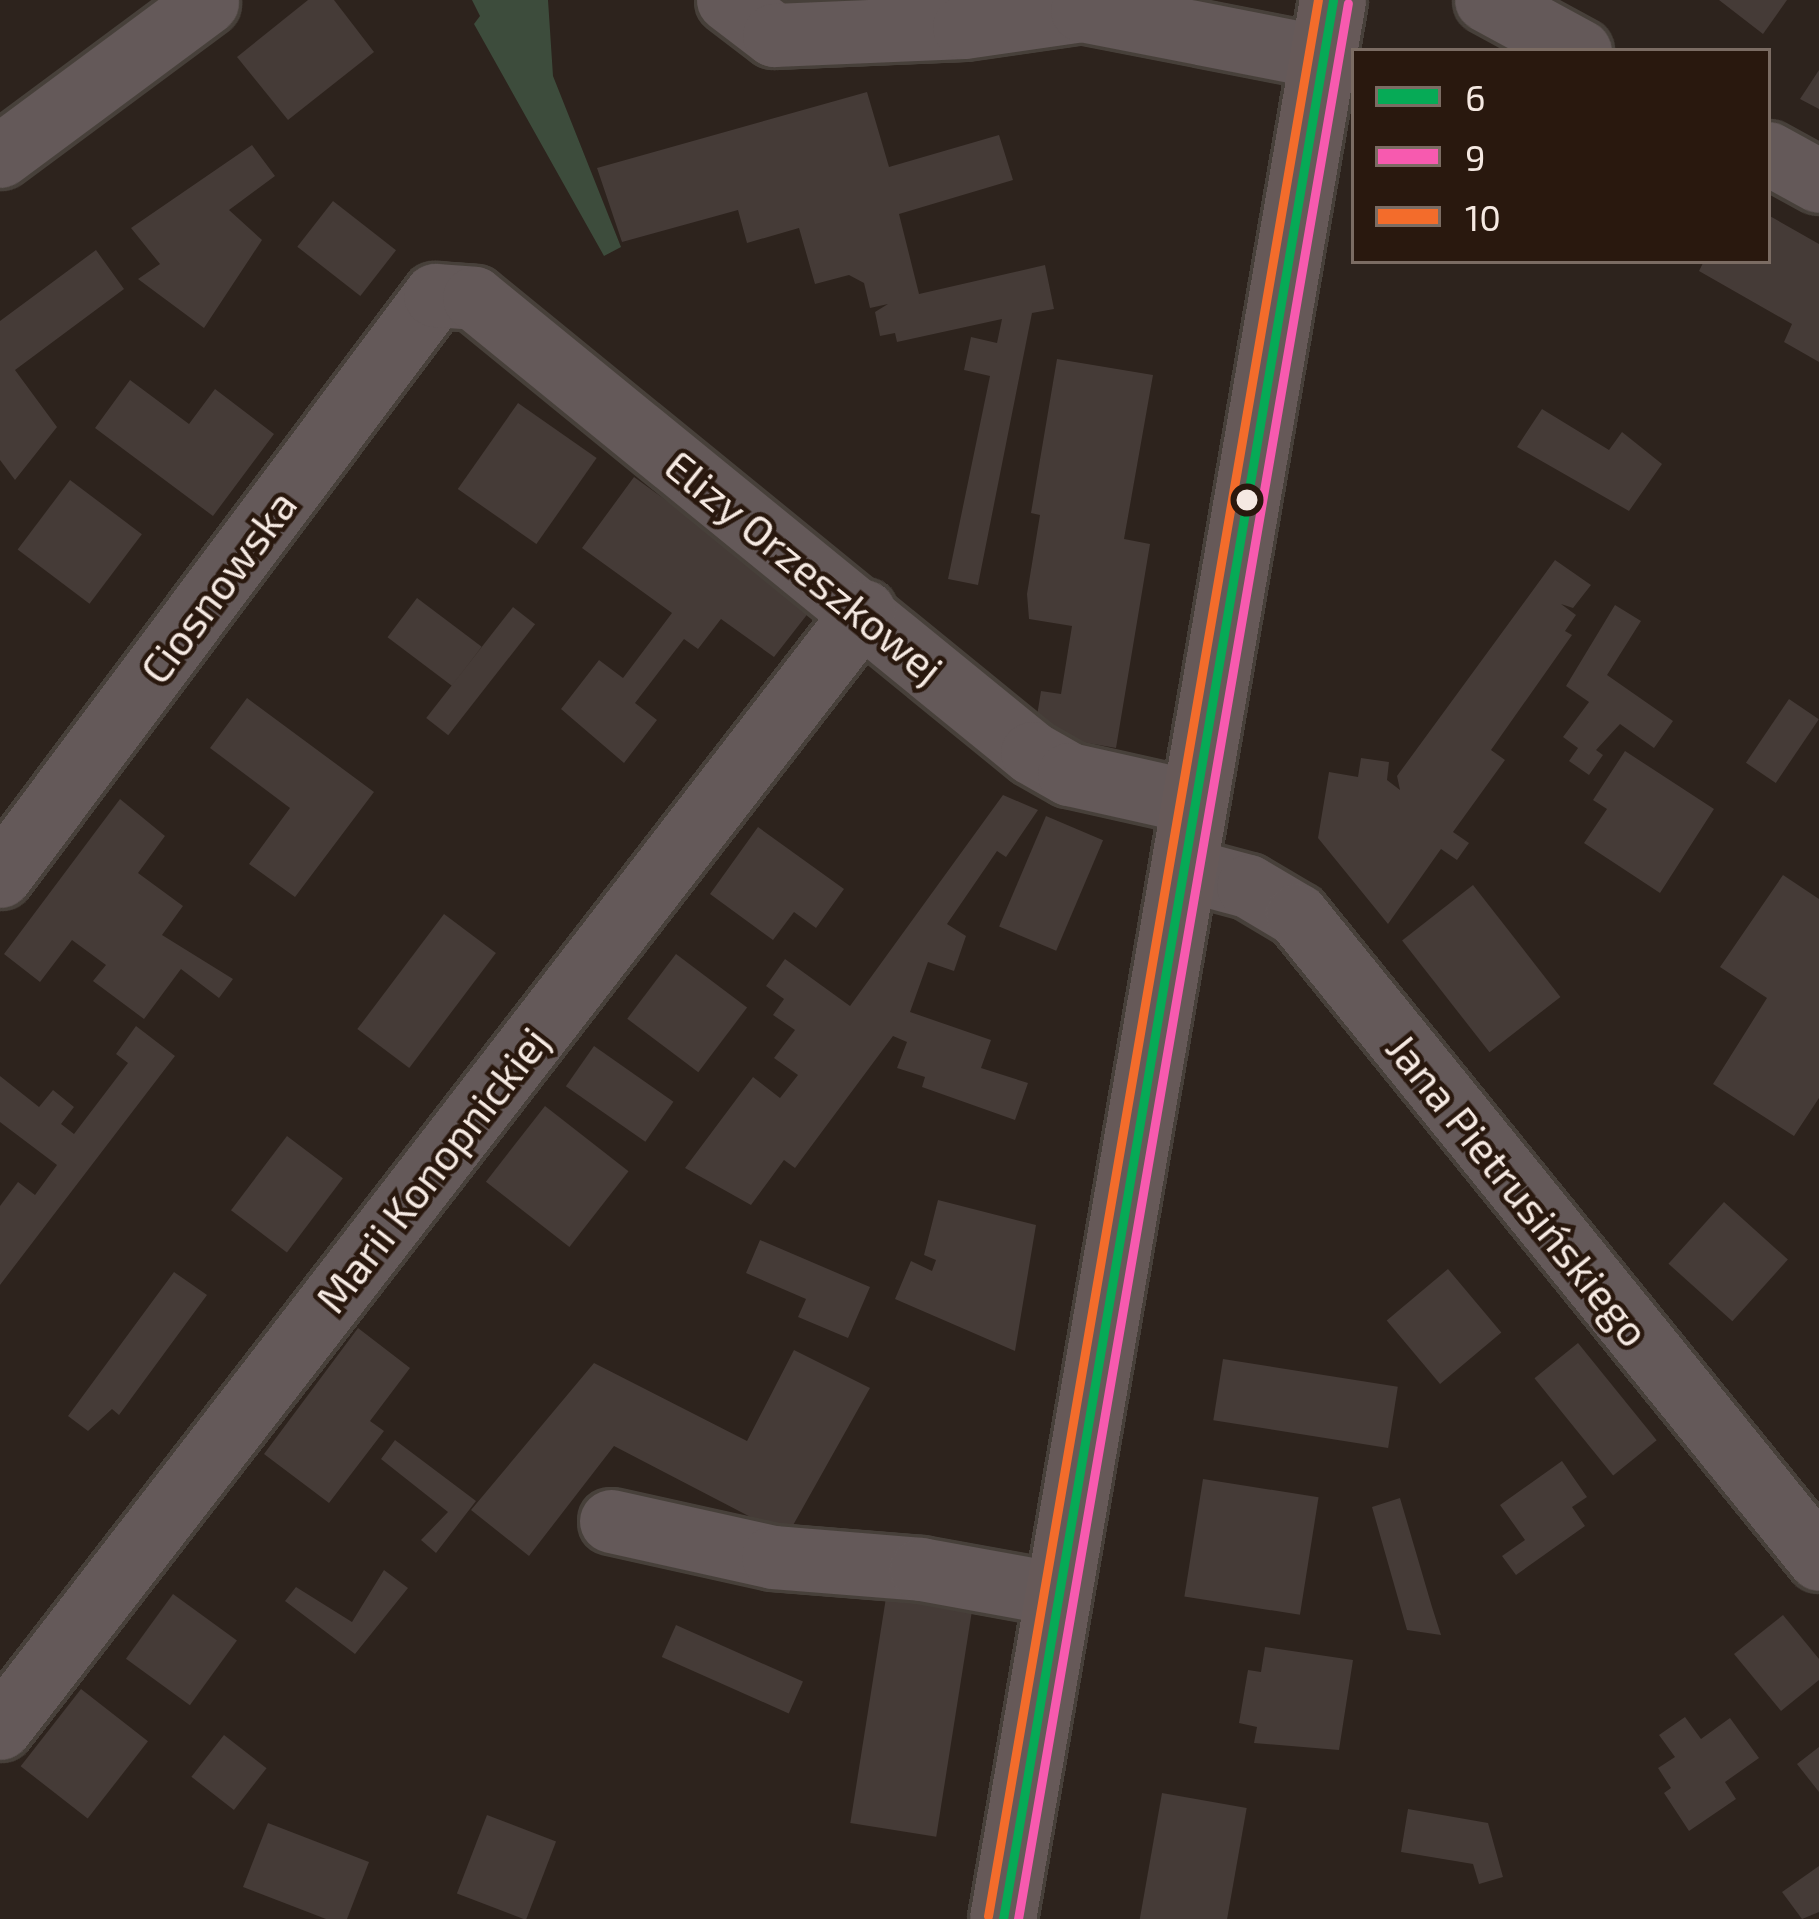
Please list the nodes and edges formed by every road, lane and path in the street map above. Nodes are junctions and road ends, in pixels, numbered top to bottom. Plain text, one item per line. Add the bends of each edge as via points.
1 (728, 0) edge
2 (1486, 0) edge
3 (207, 2) edge
4 (1328, 28) edge
5 (1574, 48) edge
6 (1771, 155) edge
7 (0, 157) edge
8 (1819, 181) edge
9 (435, 295) joint
10 (864, 611) junction
11 (1194, 802) junction
12 (1184, 869) junction
13 (0, 876) edge
14 (611, 1521) dead end
15 (1819, 1559) edge
16 (1058, 1594) junction
17 (0, 1728) edge
18 (1003, 1919) edge

1 - 4 street via 775,34 964,27 1082,10
2 - 5 street
3 - 7 street
4 - 11 main road
6 - 8 street
9 - 10 street, Elizy Orzeszkowej via 474,298
9 - 13 street, Ciosnowska
10 - 11 street, Elizy Orzeszkowej via 1050,763 1124,790
10 - 17 street, Marii Konopnickiej
11 - 12 main road
12 - 15 street, Jana Pietrusińskiego via 1248,886 1297,915
12 - 16 main road
14 - 16 street via 773,1557 921,1569
16 - 18 main road

